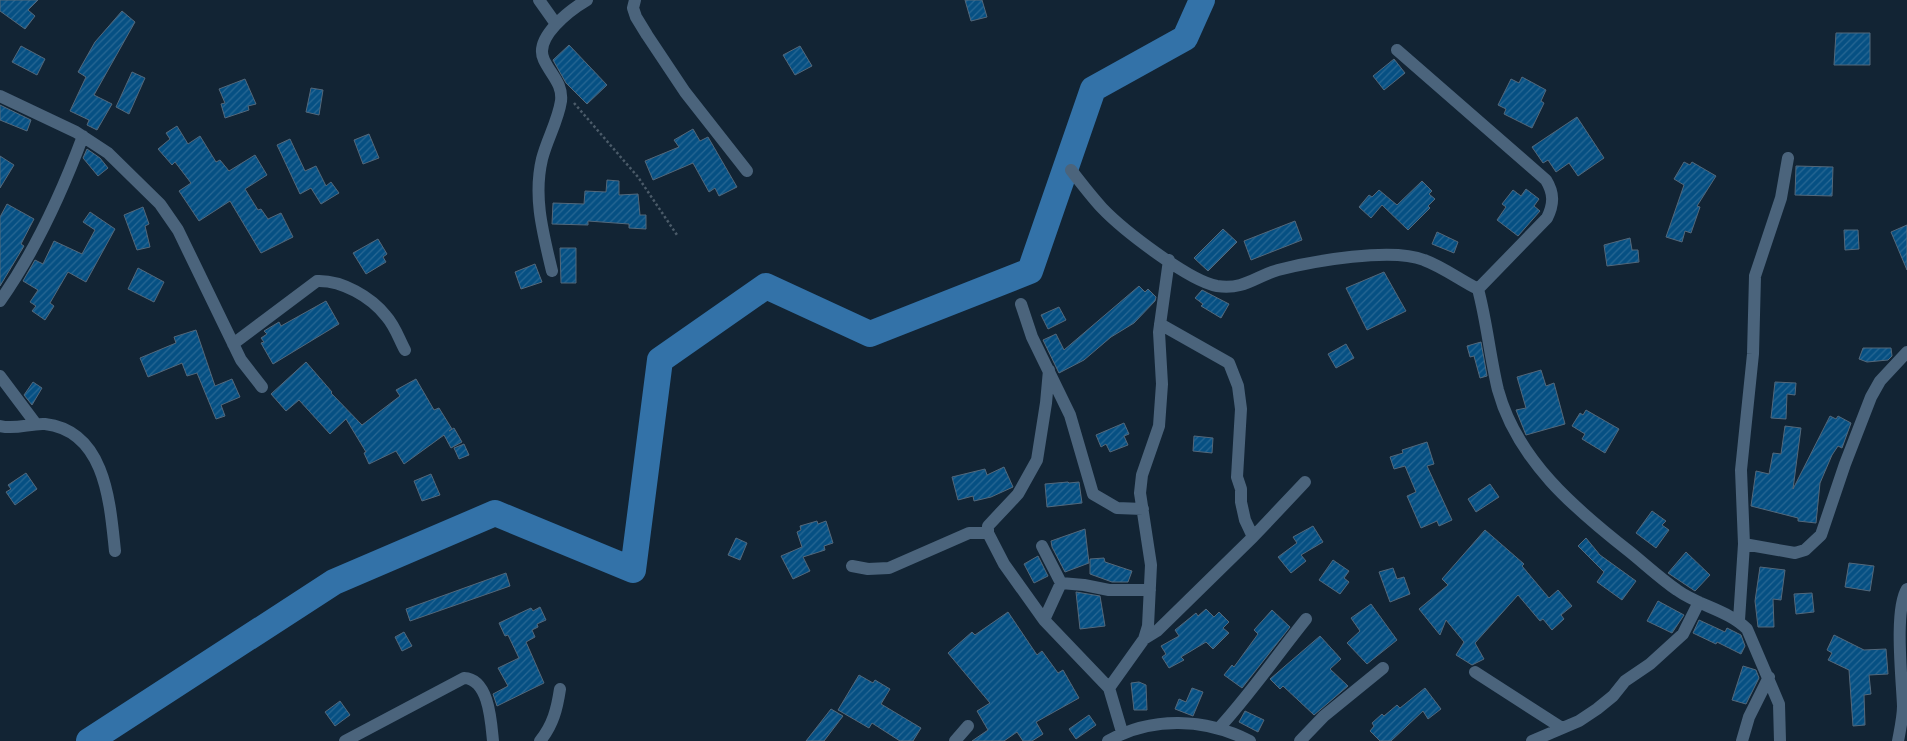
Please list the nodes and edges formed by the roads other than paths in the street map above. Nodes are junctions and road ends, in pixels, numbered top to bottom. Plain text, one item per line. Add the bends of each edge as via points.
1 (538, 0) edge
2 (587, 0) edge
3 (635, 0) edge
4 (556, 24) junction
5 (1397, 50) dead end
6 (0, 96) edge
7 (83, 136) junction
8 (1788, 158) dead end
9 (1071, 170) dead end
10 (747, 171) dead end
11 (1169, 260) junction
12 (552, 271) dead end
13 (1478, 289) junction
14 (0, 301) edge
15 (1020, 304) dead end
16 (1160, 324) junction
17 (233, 344) junction
18 (405, 350) dead end
19 (1907, 352) edge
20 (1048, 370) junction
21 (0, 376) edge
22 (262, 387) dead end
23 (36, 424) junction
24 (0, 426) edge
25 (1305, 482) dead end
26 (1143, 509) junction
27 (988, 533) junction
28 (1253, 537) junction
29 (1744, 544) junction
30 (1042, 546) dead end
31 (115, 551) dead end
32 (852, 566) dead end
33 (1060, 583) junction
34 (1907, 589) edge
35 (1150, 590) junction
36 (1699, 602) junction
37 (1306, 619) dead end
38 (1044, 620) junction
39 (1739, 620) junction
40 (1144, 639) junction
41 (1383, 668) dead end
42 (1475, 672) dead end
43 (1769, 677) junction
44 (1109, 688) junction
45 (560, 689) dead end
46 (968, 726) dead end
47 (1220, 727) junction
48 (1562, 728) junction
49 (1122, 732) junction
50 (345, 741) edge
51 (493, 741) edge
52 (540, 741) edge
53 (955, 741) edge
54 (1108, 741) edge
55 (1250, 741) edge
56 (1300, 741) edge
57 (1532, 741) edge
58 (1742, 741) edge
59 (1780, 741) edge
60 (1898, 741) edge

1 - 4 street
2 - 4 street
3 - 10 street via 636,17 647,35 685,92
4 - 12 street via 542,51 543,59 560,86 561,101 549,135 538,186 540,219
5 - 13 street via 1546,180 1551,189 1552,208 1547,218
6 - 7 street
7 - 14 street via 60,198 28,258
7 - 17 street via 108,153 160,204 178,230
8 - 29 street via 1781,198 1755,276 1753,354 1741,470
9 - 11 street via 1102,208
11 - 13 street via 1196,279 1218,286 1236,286 1254,282 1269,273 1318,262 1397,255 1424,260
11 - 16 street
13 - 36 street via 1498,390 1514,430 1537,467 1588,519 1679,591
15 - 20 street
16 - 26 street via 1162,384 1159,426 1142,475 1140,493
16 - 28 street via 1229,362 1234,372 1241,409 1237,477 1245,520
17 - 18 street via 317,281 327,281 358,293 374,304 393,325
17 - 22 street via 240,360
19 - 29 street via 1880,381 1871,397 1821,535 1805,550 1795,553
20 - 26 street via 1070,416 1093,494 1117,508
20 - 27 street via 1037,460 1018,494 988,526
21 - 23 street
23 - 24 street
23 - 31 street via 69,432 92,454 103,473 110,502
25 - 28 street
26 - 35 street via 1151,565
27 - 32 street via 969,533 889,568
27 - 38 street via 1004,564
28 - 40 street via 1157,631
29 - 39 street
30 - 33 street
33 - 35 street via 1109,590
33 - 38 street
34 - 60 street via 1902,600 1900,671 1903,708
35 - 40 street
36 - 39 street
36 - 48 street via 1683,634 1656,659 1625,681 1597,709
37 - 47 street via 1244,701
38 - 44 street
39 - 43 street via 1753,640
40 - 44 street
41 - 56 street via 1324,716
42 - 48 street
43 - 58 street via 1749,717
43 - 59 street via 1779,704
44 - 49 street
45 - 52 street via 549,731
46 - 53 street
47 - 49 street via 1182,722
47 - 55 street
48 - 57 street
49 - 54 street
50 - 51 street via 464,678 472,678 478,683 489,709

